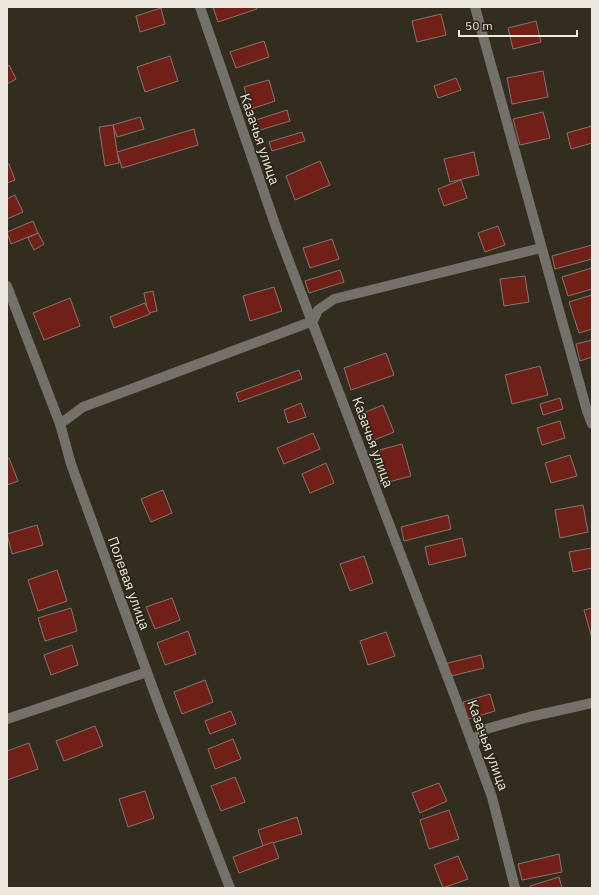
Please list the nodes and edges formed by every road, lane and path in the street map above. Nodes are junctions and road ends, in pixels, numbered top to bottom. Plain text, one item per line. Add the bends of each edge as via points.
1 (200, 7) edge
2 (475, 7) edge
3 (541, 248) junction
4 (7, 286) edge
5 (312, 321) junction
6 (60, 424) junction
7 (592, 424) edge
8 (147, 672) junction
9 (592, 703) edge
10 (7, 718) edge
11 (473, 746) junction
12 (230, 888) edge
13 (515, 888) edge

1 - 5 street, Казачья улица via 277,230
2 - 3 street
3 - 5 street via 334,300 318,310
3 - 7 street
4 - 6 street, Полевая улица
5 - 6 street via 83,407
5 - 11 street, Казачья улица
6 - 8 street, Полевая улица via 71,464
8 - 10 street
8 - 12 street, Полевая улица
9 - 11 street via 486,729 478,736
11 - 13 street, Казачья улица via 492,797

